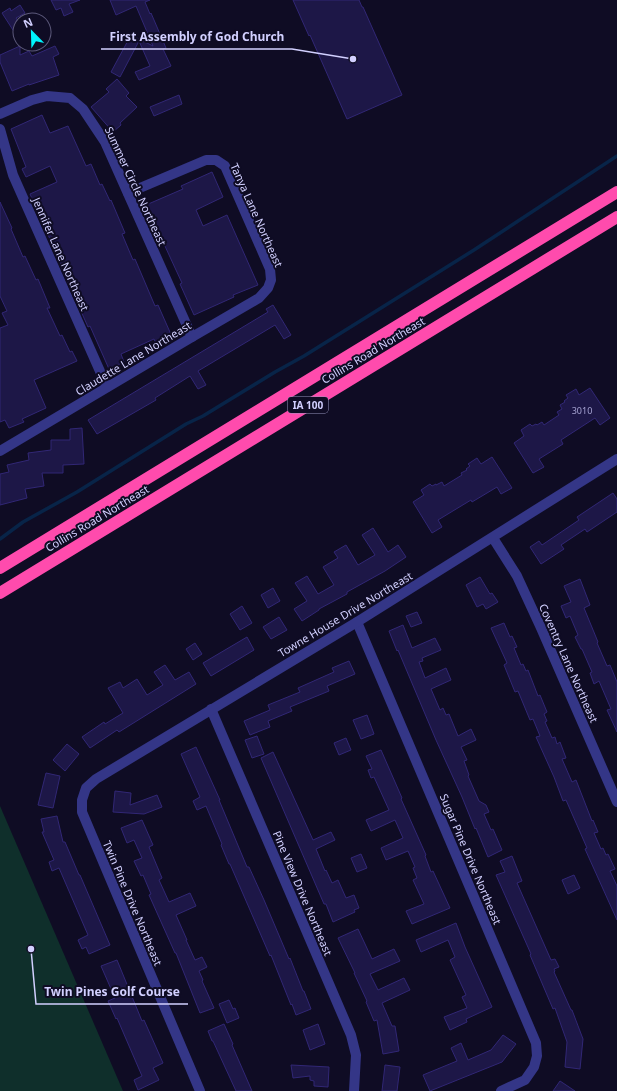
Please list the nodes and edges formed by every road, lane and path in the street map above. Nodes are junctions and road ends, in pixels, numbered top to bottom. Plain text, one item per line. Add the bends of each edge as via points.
1 (0, 114) edge
2 (0, 129) edge
3 (617, 192) edge
4 (128, 193) junction
5 (617, 217) edge
6 (271, 280) joint
7 (192, 337) junction
8 (107, 387) junction
9 (0, 451) edge
10 (617, 458) edge
11 (492, 538) junction
12 (0, 568) edge
13 (0, 593) edge
14 (356, 622) junction
15 (211, 709) junction
16 (86, 788) joint
17 (617, 802) edge
18 (200, 1091) edge
19 (354, 1091) edge
20 (501, 1091) edge

1 - 4 street, Summer Circle Northeast via 47,96 70,98 83,109 105,142
2 - 8 street, Jennifer Lane Northeast via 13,175
3 - 12 highway, Collins Road Northeast / IA 100
4 - 6 street, Tanya Lane Northeast via 206,160 216,160 225,166 270,269
4 - 7 street, Summer Circle Northeast
5 - 13 highway, Collins Road Northeast / IA 100
6 - 7 street, Claudette Lane Northeast via 259,298
7 - 8 street, Claudette Lane Northeast
8 - 9 street, Claudette Lane Northeast
10 - 11 street, Towne House Drive Northeast
11 - 14 street, Towne House Drive Northeast
11 - 17 street, Coventry Lane Northeast via 517,576
14 - 15 street, Towne House Drive Northeast
14 - 20 street, Sugar Pine Drive Northeast via 536,1043 537,1056 534,1067 525,1080
15 - 16 street, Towne House Drive Northeast via 96,779
15 - 19 street, Pine View Drive Northeast via 351,1035 356,1055
16 - 18 street, Twin Pine Drive Northeast via 82,812

